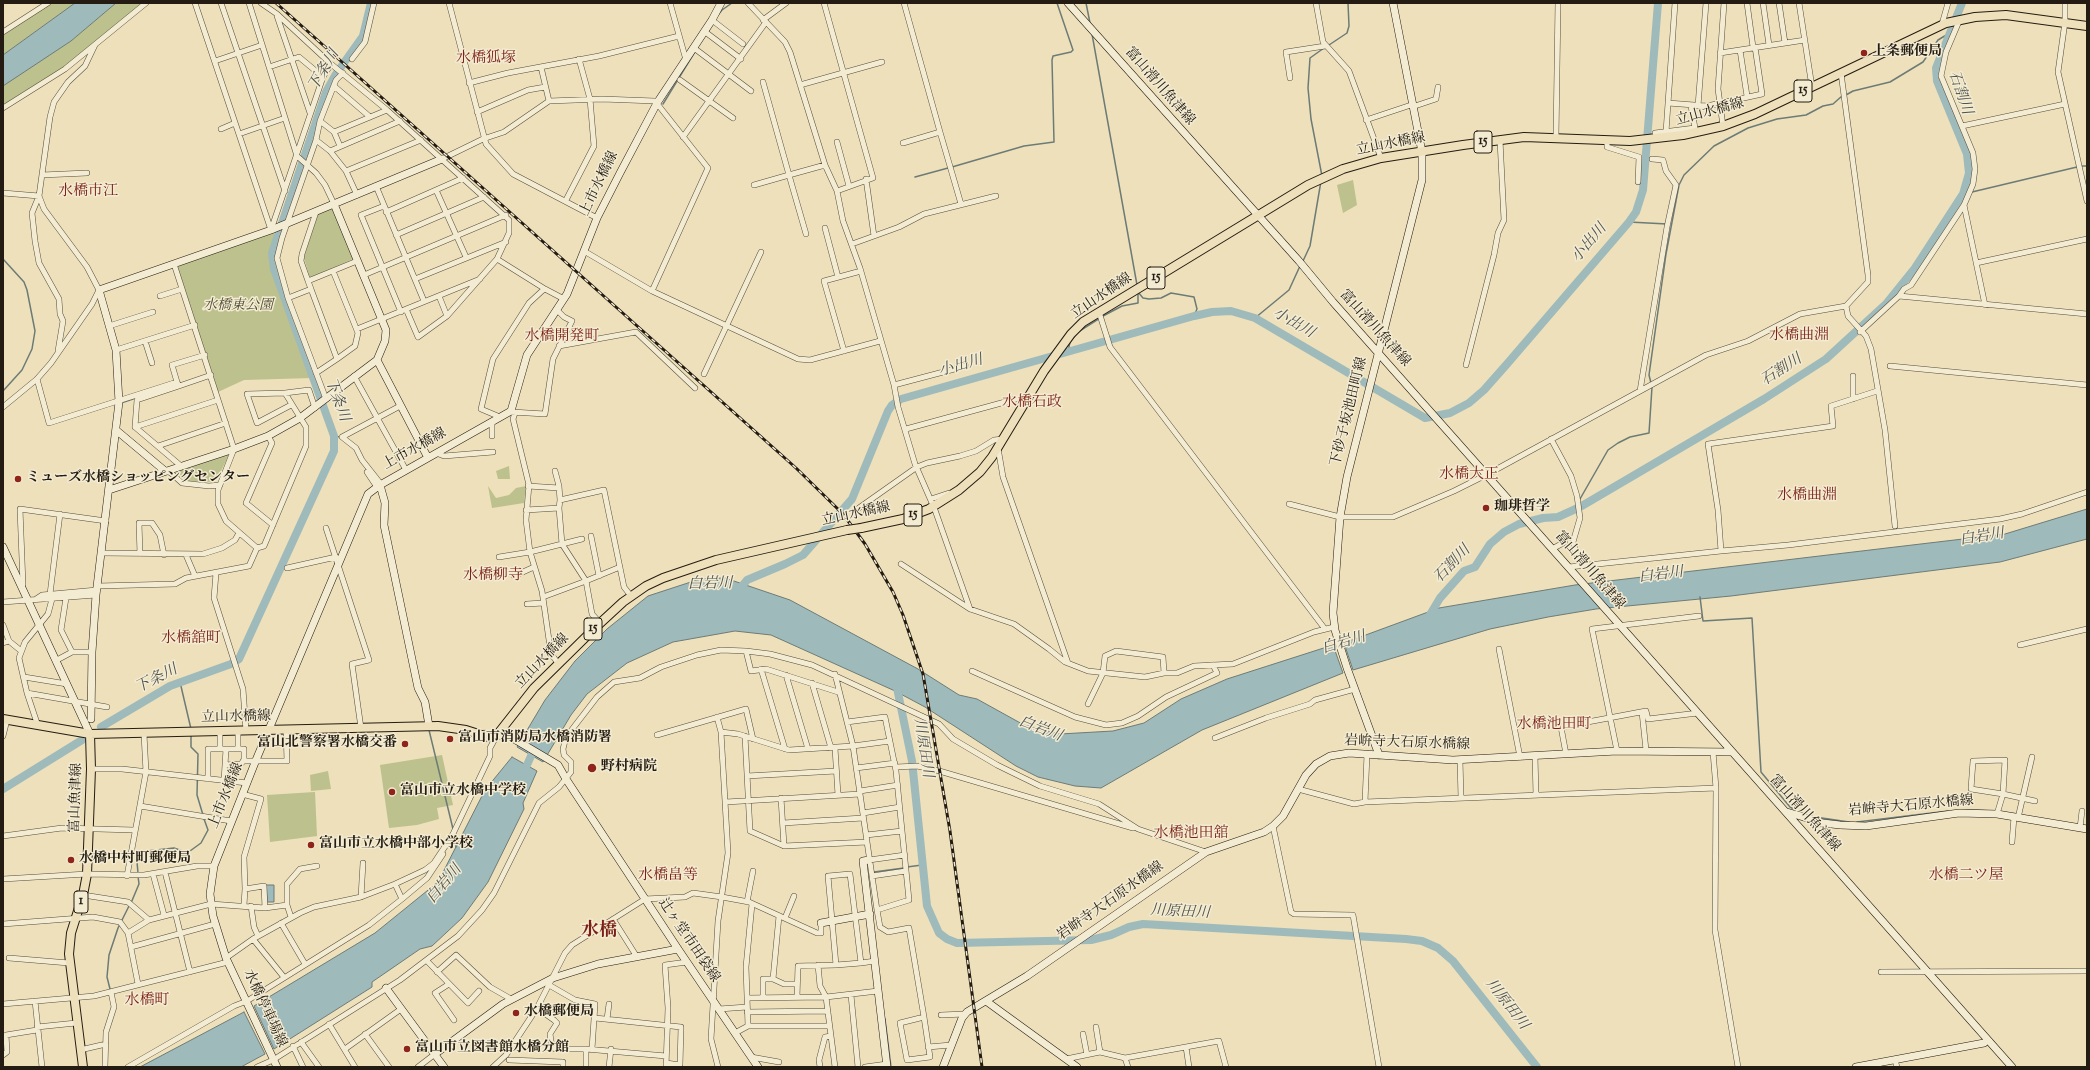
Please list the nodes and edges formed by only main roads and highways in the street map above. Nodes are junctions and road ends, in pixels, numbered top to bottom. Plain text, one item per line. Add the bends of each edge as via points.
1 (721, 3) edge
2 (1068, 3) edge
3 (1393, 3) edge
4 (2087, 26) edge
5 (1422, 152) junction
6 (442, 160) road end
7 (334, 204) junction
8 (1257, 216) junction
9 (1378, 352) junction
10 (377, 360) junction
11 (116, 430) junction
12 (428, 458) junction
13 (165, 471) junction
14 (379, 485) junction
15 (109, 490) junction
16 (3, 547) edge
17 (91, 719) dead end
18 (5, 720) edge
19 (429, 726) junction
20 (269, 730) junction
21 (90, 734) junction
22 (497, 735) junction
23 (1732, 752) junction
24 (1379, 754) junction
25 (1787, 812) junction
26 (2084, 828) edge
27 (869, 860) road end
28 (870, 914) junction
29 (821, 923) road end
30 (678, 949) junction
31 (227, 960) joint
32 (386, 988) road end
33 (986, 1001) junction
34 (1987, 1043) junction
35 (435, 1054) junction
36 (1896, 1064) edge
37 (887, 1066) edge
38 (82, 1067) edge
39 (276, 1067) edge
40 (444, 1067) edge
41 (758, 1067) edge
42 (943, 1067) edge
43 (1076, 1067) edge
44 (1856, 1067) edge
45 (2012, 1067) edge

1 - 12 main road, 上市水橋線 via 657,103 598,218 564,299 527,355 513,412
2 - 8 main road, 富山滑川魚津線
3 - 5 main road, 下砂子坂池田町線
4 - 5 main road, 立山水橋線 / 15 via 2006,15 1960,19 1944,24 1755,114 1723,126 1683,135 1654,136 1643,140 1556,137 1500,140
5 - 8 main road, 立山水橋線 / 15 via 1382,158 1343,169 1318,180
5 - 9 main road, 下砂子坂池田町線 via 1422,180
6 - 7 main road
7 - 10 main road via 386,330 385,341
7 - 11 main road via 273,229 99,290 116,350
8 - 9 main road, 富山滑川魚津線
8 - 22 main road, 立山水橋線 / 15, bridge via 1083,322 1060,347 1044,370 998,448 980,472 959,490 929,509 903,519 716,560 663,578 631,596 600,623 558,663 516,709
9 - 23 main road, 富山滑川魚津線
9 - 24 main road, 下砂子坂池田町線 via 1347,477 1340,517 1333,613 1334,629
10 - 12 main road
10 - 13 main road via 300,418 268,436
11 - 13 main road
11 - 15 main road
12 - 14 main road, 上市水橋線
13 - 15 main road
14 - 19 main road via 385,503 384,525 388,547 418,688 425,702
14 - 20 main road, 上市水橋線 via 368,494 337,560
15 - 17 main road via 92,652
16 - 21 main road via 23,590 32,600 40,624
18 - 21 main road
19 - 20 main road, 立山水橋線
19 - 22 main road, 立山水橋線 via 448,726 488,737
20 - 21 main road, 立山水橋線
20 - 31 main road, 上市水橋線 via 231,821 211,881 211,904 215,924
21 - 38 main road, 富山魚津線 / 1 via 87,874 70,942 69,963
22 - 30 main road, 辻ヶ堂市田袋線 via 509,736 554,762 561,770
23 - 24 main road, 岩峅寺大石原水橋線 via 1646,750 1460,760
23 - 25 main road, 富山滑川魚津線
24 - 33 main road, 岩峅寺大石原水橋線 via 1350,753 1330,756 1323,760 1306,775 1283,816 1273,826 1264,832 1206,852 1027,976
25 - 26 main road, 岩峅寺大石原水橋線 via 1823,823 1866,826 1959,813 1997,814
25 - 34 main road, 富山滑川魚津線
27 - 28 main road via 864,861
28 - 29 main road
28 - 37 main road
30 - 35 main road via 598,964 511,999 484,1016
30 - 41 main road, 辻ヶ堂市田袋線
31 - 39 main road, 水橋停車場線
32 - 35 main road
33 - 42 main road, 岩峅寺大石原水橋線 via 965,1014
33 - 43 main road
34 - 36 main road
34 - 45 main road, 富山滑川魚津線
35 - 40 main road
36 - 44 main road

